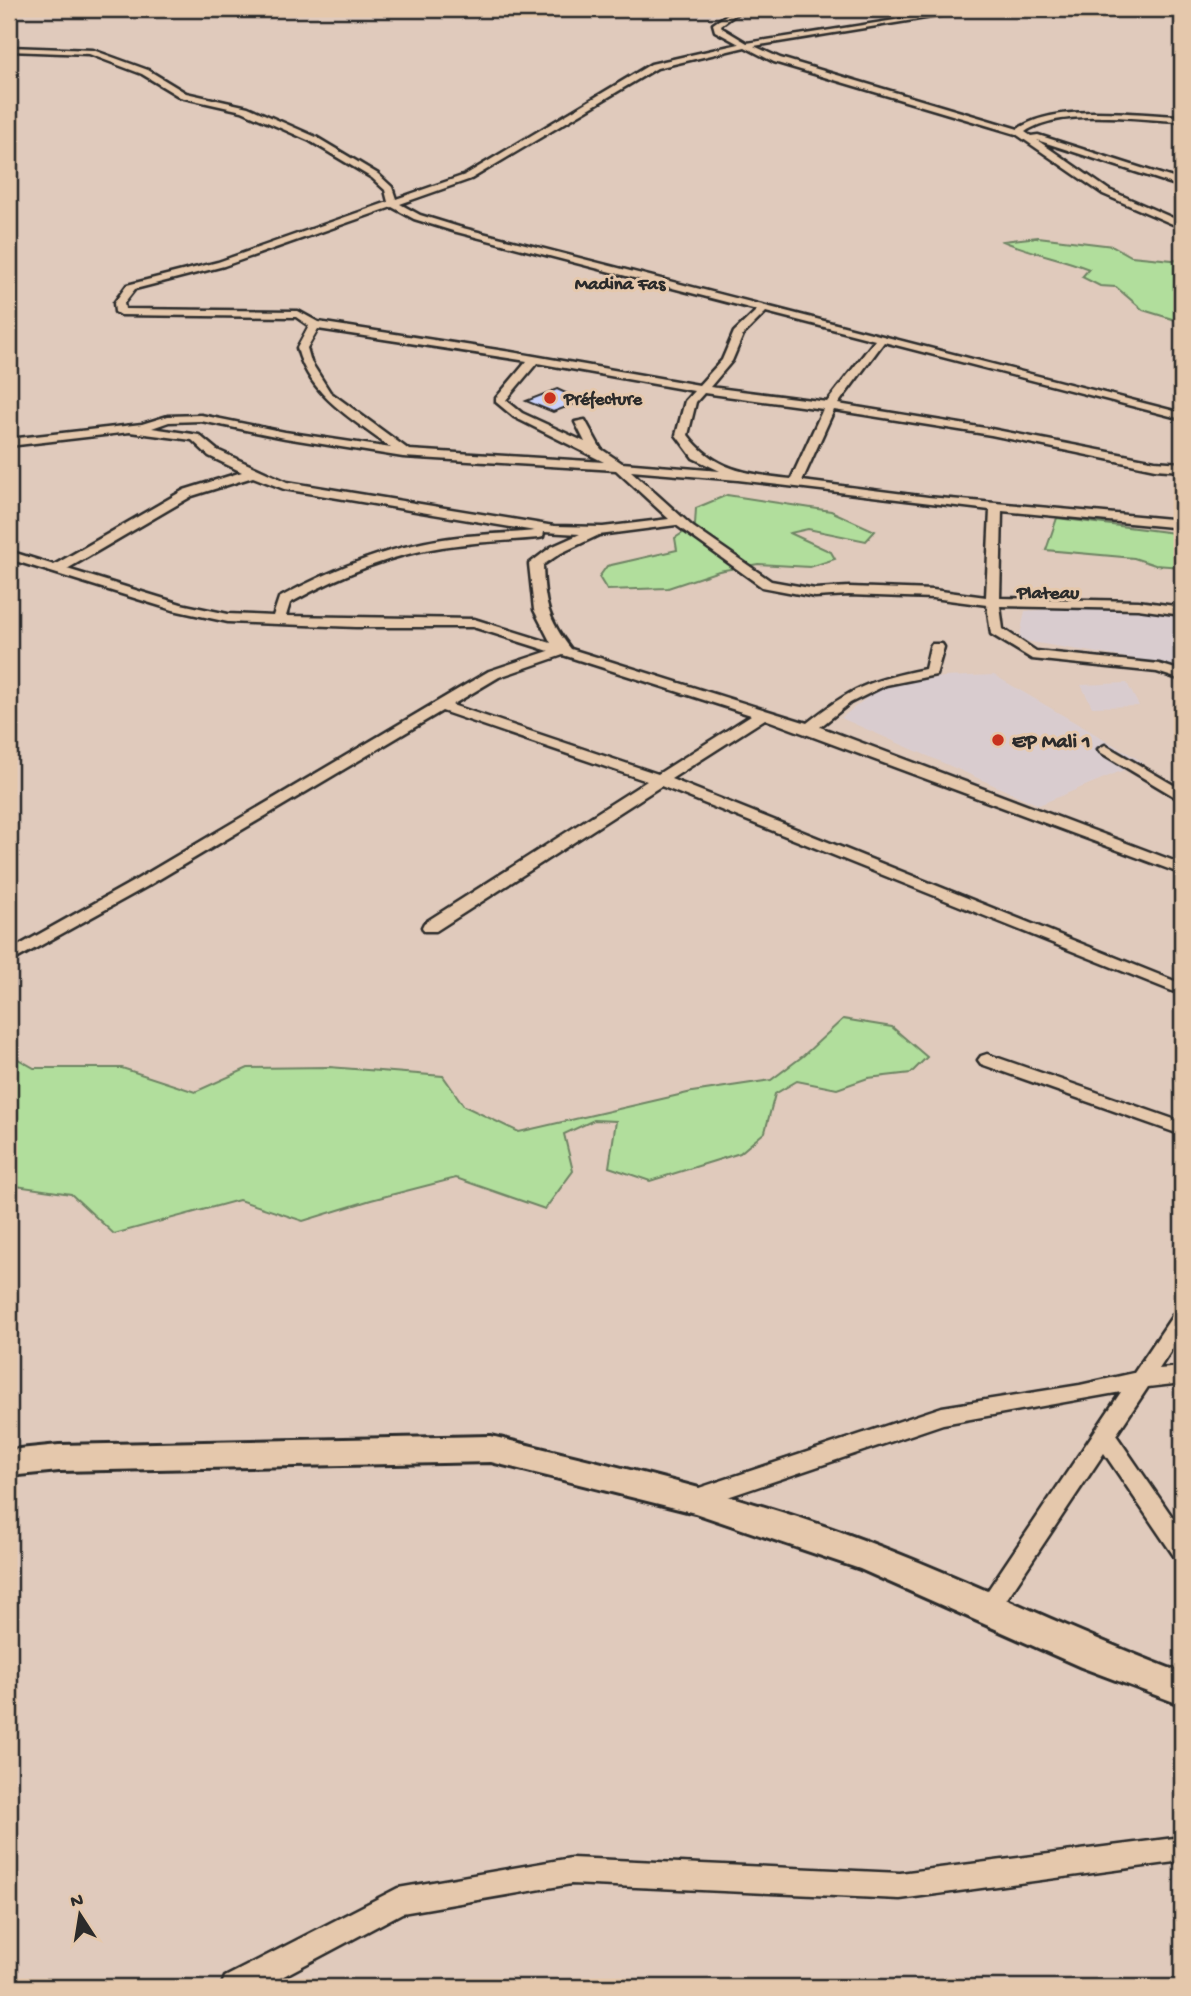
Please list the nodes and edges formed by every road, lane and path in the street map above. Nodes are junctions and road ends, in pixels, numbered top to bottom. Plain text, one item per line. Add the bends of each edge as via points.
1 (739, 9) edge
2 (978, 9) edge
3 (746, 45) junction
4 (9, 48) edge
5 (1182, 118) edge
6 (1019, 132) junction
7 (1182, 184) edge
8 (393, 204) junction
9 (1182, 225) edge
10 (764, 308) junction
11 (315, 325) junction
12 (883, 338) junction
13 (534, 359) junction
14 (701, 389) junction
15 (830, 406) junction
16 (1182, 416) edge
17 (581, 422) dead end
18 (126, 428) junction
19 (9, 442) edge
20 (596, 451) junction
21 (406, 453) junction
22 (620, 467) junction
23 (1182, 467) edge
24 (253, 473) junction
25 (738, 475) junction
26 (795, 483) junction
27 (996, 507) junction
28 (679, 521) junction
29 (1182, 524) edge
30 (570, 531) junction
31 (597, 531) junction
32 (9, 555) edge
33 (55, 570) junction
34 (993, 602) junction
35 (1182, 611) edge
36 (278, 620) junction
37 (937, 647) dead end
38 (565, 650) junction
39 (1182, 676) edge
40 (441, 706) junction
41 (764, 713) junction
42 (809, 728) junction
43 (1105, 749) dead end
44 (659, 780) junction
45 (1182, 796) edge
46 (1182, 869) edge
47 (430, 927) dead end
48 (9, 958) edge
49 (1182, 990) edge
50 (987, 1060) dead end
51 (1182, 1129) edge
52 (1182, 1318) edge
53 (1182, 1375) edge
54 (1142, 1379) junction
55 (1104, 1435) junction
56 (9, 1462) edge
57 (695, 1499) junction
58 (1182, 1549) edge
59 (988, 1608) junction
60 (1182, 1689) edge
61 (1182, 1849) edge
62 (235, 1987) edge

1 - 3 street via 717,24
2 - 3 street
3 - 6 street via 777,61
3 - 8 street via 654,66 468,177
4 - 8 street via 90,52 145,72 183,95 245,109 313,139 375,176 389,189
5 - 6 street via 1071,117 1041,120
6 - 7 street
6 - 9 street via 1106,192
8 - 10 street via 456,229
8 - 11 street via 221,264 131,286 119,303 120,312 298,314
10 - 12 street
10 - 14 street via 737,334 727,361
11 - 13 street
11 - 21 street via 302,348 326,394
12 - 15 street
12 - 16 street
13 - 14 street
13 - 20 street via 500,400 518,415
14 - 15 street
14 - 25 street via 691,401 682,435 697,455
15 - 23 street
15 - 26 street
17 - 20 street
18 - 19 street
18 - 21 street via 201,418
18 - 24 street via 195,437 213,453
20 - 22 street
21 - 22 street
22 - 25 street
22 - 28 street
24 - 30 street via 284,485
24 - 33 street via 188,493
25 - 26 street
26 - 27 street
27 - 29 street
27 - 34 street
28 - 31 street
28 - 34 street via 767,584 815,593 933,594
30 - 31 street
30 - 36 street via 428,546 356,566 284,601
31 - 38 street via 536,564 537,605 549,633
32 - 33 street
33 - 36 street via 178,607 228,618
34 - 35 street via 1138,605
34 - 39 street via 996,631 1032,655 1159,668
36 - 38 street via 474,623
37 - 42 street via 931,673 882,682 845,700
38 - 40 street via 494,674
38 - 41 street
40 - 44 street
40 - 48 street
41 - 42 street
41 - 44 street
42 - 46 street
43 - 45 street
44 - 47 street
44 - 49 street
50 - 51 street
52 - 54 street
53 - 54 street
54 - 55 street
54 - 57 street via 942,1416
55 - 58 street
55 - 59 street
56 - 57 street via 491,1449
57 - 59 street via 871,1558
59 - 60 street
61 - 62 street via 900,1886 571,1871 398,1901

